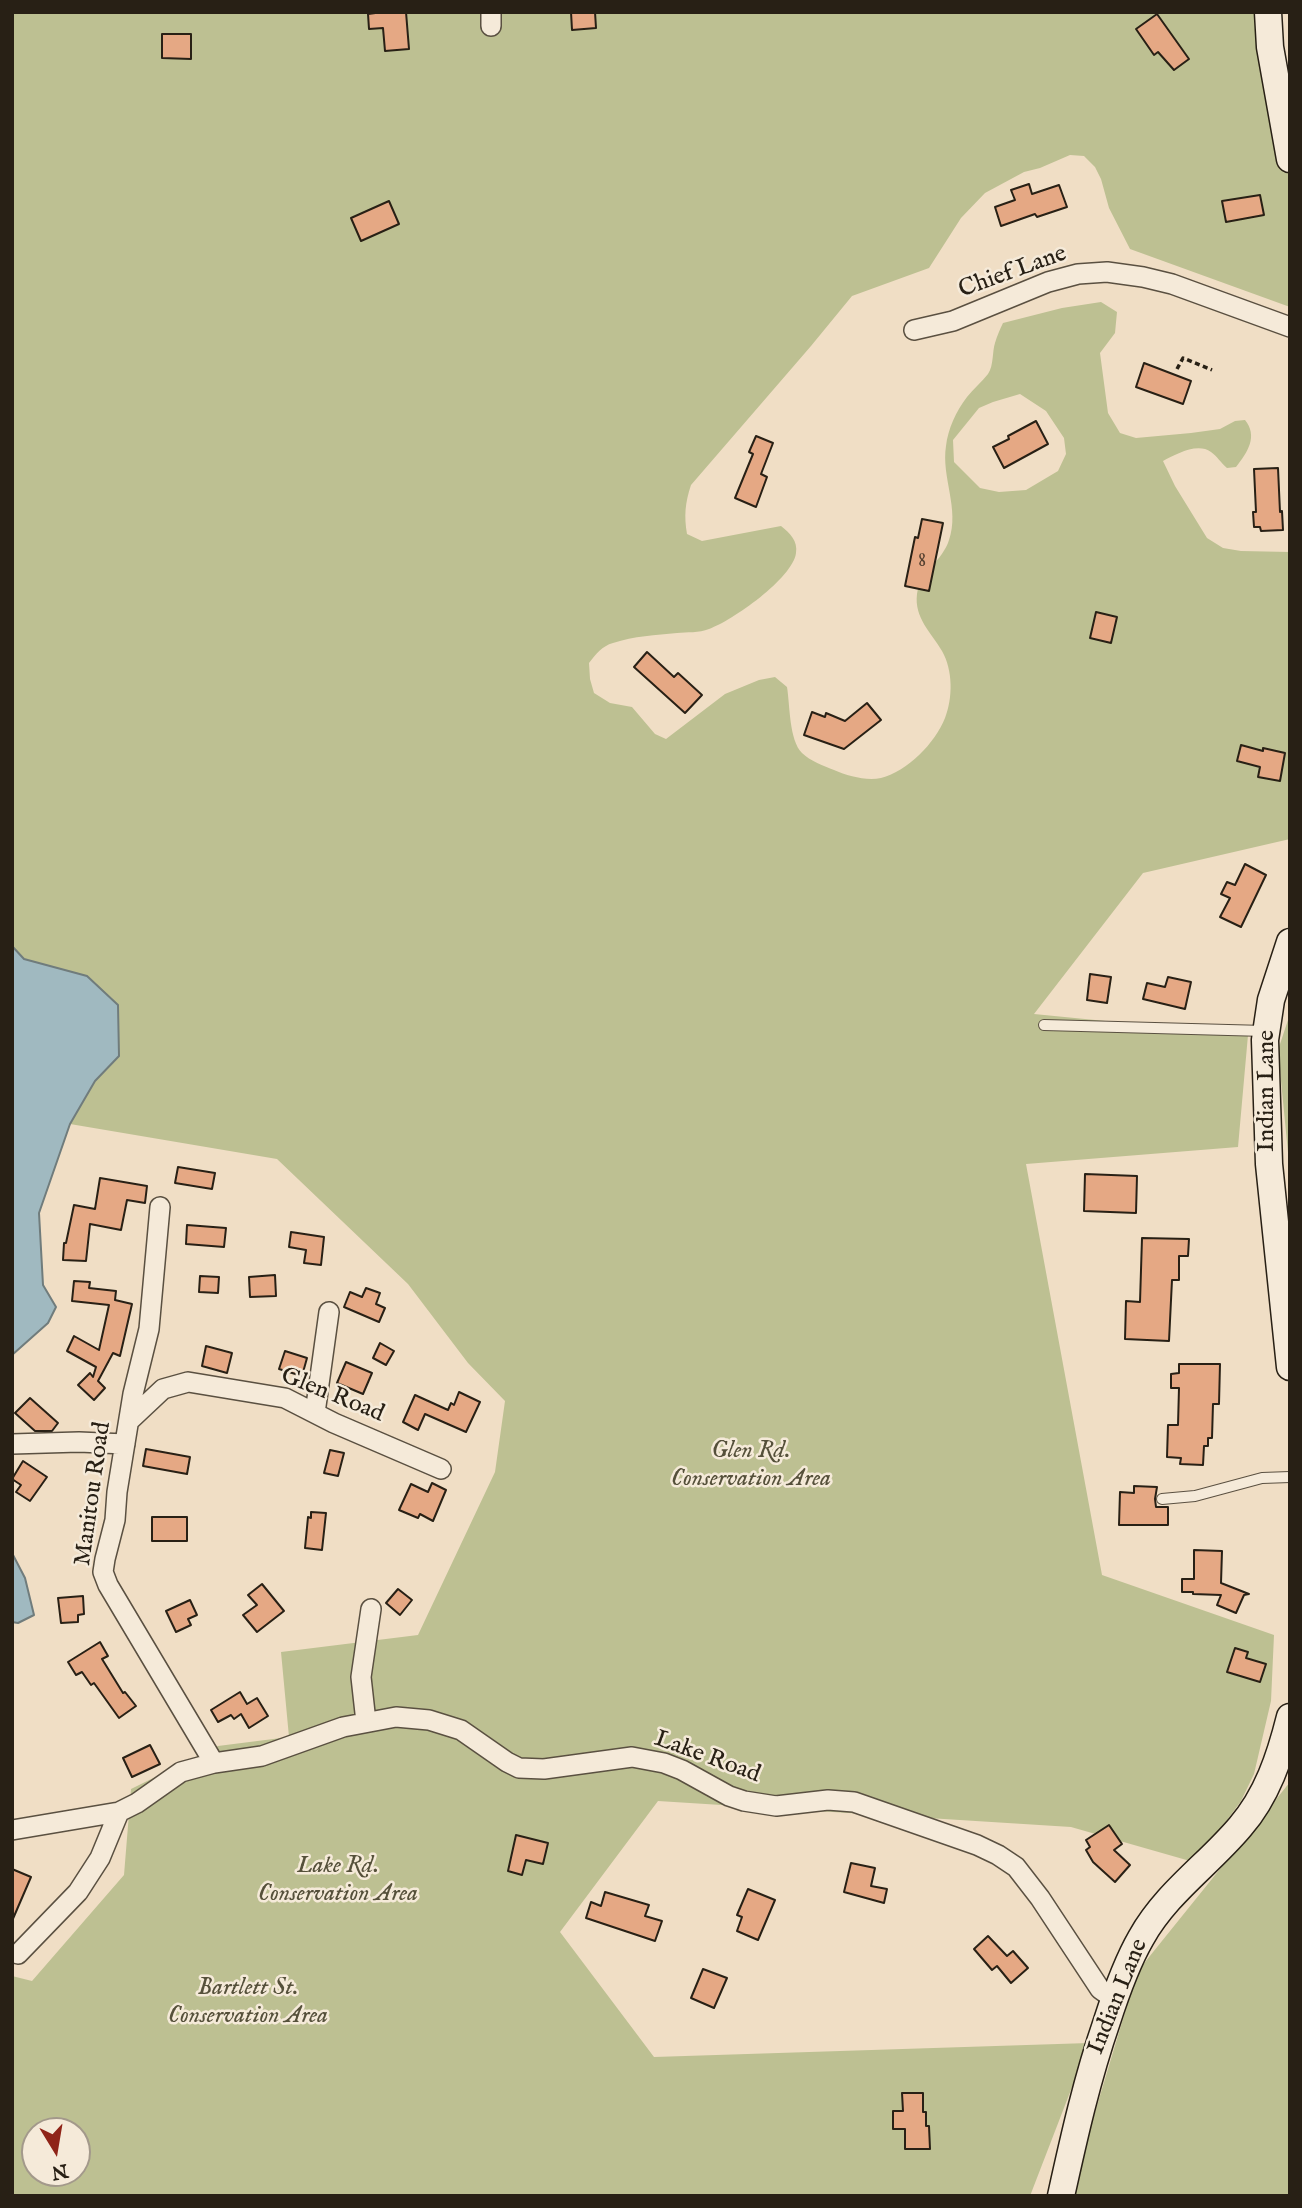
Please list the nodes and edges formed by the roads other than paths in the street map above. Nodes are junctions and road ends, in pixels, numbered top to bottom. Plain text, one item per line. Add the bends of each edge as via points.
1 (1268, 12) edge
2 (1290, 159) edge
3 (1290, 327) edge
4 (914, 330) dead end
5 (1290, 942) edge
6 (1044, 1025) dead end
7 (1265, 1031) junction
8 (160, 1207) dead end
9 (329, 1312) dead end
10 (1289, 1353) edge
11 (315, 1413) junction
12 (130, 1420) junction
13 (12, 1444) edge
14 (125, 1444) junction
15 (441, 1469) dead end
16 (1290, 1477) edge
17 (1162, 1499) dead end
18 (371, 1609) dead end
19 (366, 1721) junction
20 (1288, 1728) edge
21 (214, 1763) junction
22 (119, 1812) junction
23 (12, 1830) edge
24 (20, 1956) edge
25 (1114, 1999) junction
26 (1061, 2196) edge

1 - 2 street
3 - 4 street, Chief Lane via 1172,284 1107,272 1048,282 953,321
5 - 7 street, Indian Lane
6 - 7 lane
7 - 10 street, Indian Lane via 1269,1164
8 - 12 street, Manitou Road via 149,1329
9 - 11 street
11 - 12 street, Glen Road via 285,1398 188,1382 163,1389
11 - 15 street, Glen Road
12 - 14 street, Manitou Road
13 - 14 street
14 - 21 street, Manitou Road via 103,1572
16 - 17 lane via 1262,1478 1195,1496
18 - 19 street via 361,1677
19 - 21 street, Lake Road via 262,1756
19 - 25 street, Lake Road via 396,1717 429,1720 461,1731 519,1768 632,1757 664,1763 744,1801 776,1806 855,1802 977,1845 1016,1867 1100,1989
20 - 25 street, Indian Lane via 1251,1813 1163,1905 1141,1937
21 - 22 street, Lake Road via 181,1772
22 - 23 street
22 - 24 street via 100,1858 78,1892
25 - 26 street, Indian Lane via 1080,2108

